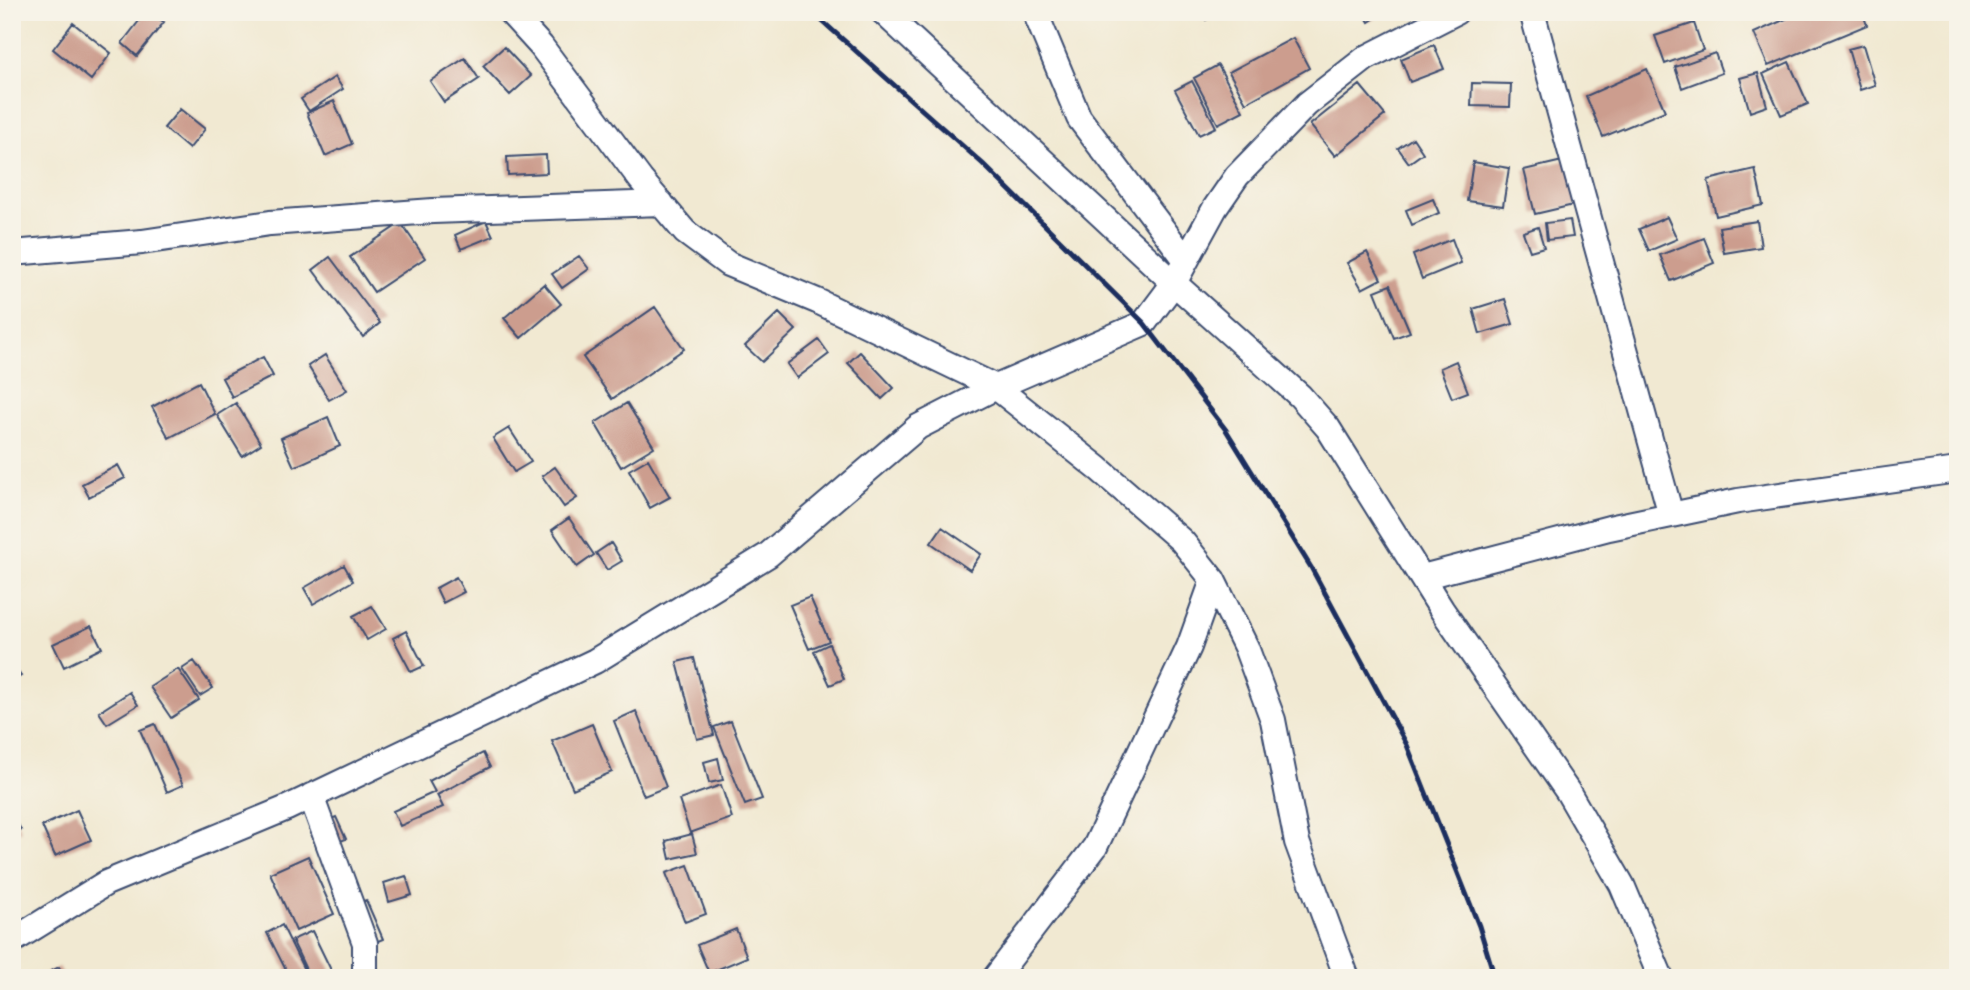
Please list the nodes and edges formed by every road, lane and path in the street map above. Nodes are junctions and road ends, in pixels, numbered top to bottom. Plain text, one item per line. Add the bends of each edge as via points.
1 (510, 12) edge
2 (883, 12) edge
3 (1035, 12) edge
4 (1456, 12) edge
5 (1532, 12) edge
6 (661, 203) junction
7 (12, 253) edge
8 (1186, 260) junction
9 (1174, 283) junction
10 (996, 387) junction
11 (1958, 470) edge
12 (1671, 514) junction
13 (1422, 577) junction
14 (1213, 580) junction
15 (311, 796) junction
16 (12, 941) edge
17 (365, 978) edge
18 (995, 978) edge
19 (1347, 978) edge
20 (1661, 978) edge

1 - 6 street
2 - 9 street
3 - 8 street via 1079,118
4 - 8 street via 1366,58 1307,104 1237,177
5 - 12 street
6 - 7 street via 270,223 142,242
6 - 10 street via 685,232 728,264
8 - 9 street
9 - 10 street via 1144,323
9 - 13 street via 1300,396 1328,428
10 - 14 street via 1182,541
10 - 15 street via 919,427 768,555 595,661
11 - 12 street
12 - 13 street
13 - 20 street via 1568,792 1622,885
14 - 18 street via 1189,647 1095,847
14 - 19 street via 1246,647 1273,720 1297,842
15 - 16 street via 106,883
15 - 17 street via 365,943

